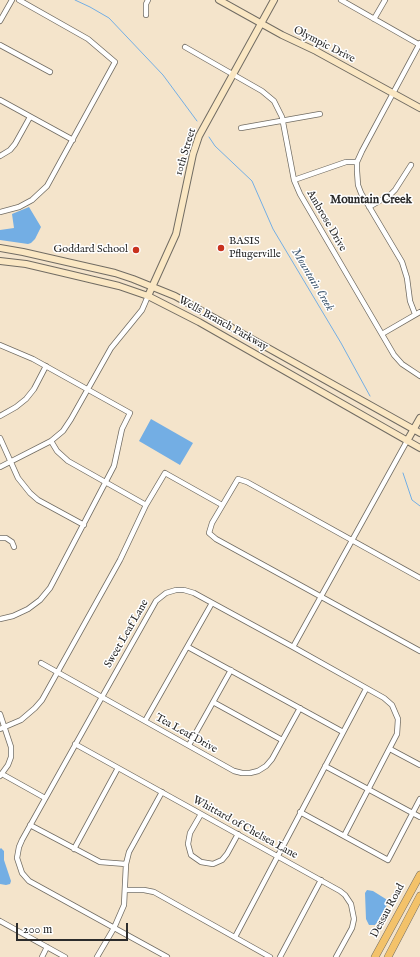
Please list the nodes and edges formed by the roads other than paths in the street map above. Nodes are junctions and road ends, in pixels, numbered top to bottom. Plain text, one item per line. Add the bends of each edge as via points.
1 (12, 0) edge
2 (19, 0) edge
3 (148, 0) edge
4 (218, 0) edge
5 (274, 0) edge
6 (341, 0) edge
7 (385, 0) edge
8 (146, 15) dead end
9 (374, 19) junction
10 (0, 21) edge
11 (261, 24) junction
12 (420, 44) edge
13 (0, 45) edge
14 (185, 48) dead end
15 (50, 72) dead end
16 (233, 74) junction
17 (394, 93) junction
18 (0, 100) edge
19 (420, 108) edge
20 (320, 114) dead end
21 (30, 117) junction
22 (283, 120) junction
23 (241, 128) dead end
24 (73, 140) junction
25 (0, 156) edge
26 (357, 162) junction
27 (411, 165) dead end
28 (294, 180) junction
29 (369, 207) junction
30 (0, 212) edge
31 (0, 248) edge
32 (0, 261) edge
33 (153, 286) junction
34 (148, 296) junction
35 (420, 312) edge
36 (415, 314) junction
37 (382, 334) junction
38 (0, 345) edge
39 (46, 366) junction
40 (420, 376) edge
41 (88, 390) junction
42 (0, 416) edge
43 (420, 418) edge
44 (413, 430) junction
45 (420, 433) edge
46 (0, 438) edge
47 (407, 440) junction
48 (51, 442) junction
49 (420, 448) edge
50 (11, 462) junction
51 (0, 467) edge
52 (105, 482) junction
53 (222, 505) junction
54 (146, 506) junction
55 (84, 525) junction
56 (0, 538) edge
57 (352, 541) junction
58 (14, 546) dead end
59 (420, 578) edge
60 (321, 597) junction
61 (212, 603) junction
62 (0, 619) edge
63 (188, 646) junction
64 (293, 647) junction
65 (420, 651) edge
66 (42, 663) dead end
67 (231, 670) junction
68 (58, 672) junction
69 (366, 688) junction
70 (102, 697) junction
71 (213, 702) junction
72 (300, 708) junction
73 (0, 714) edge
74 (145, 721) junction
75 (5, 728) junction
76 (0, 729) edge
77 (343, 732) junction
78 (282, 740) junction
79 (75, 744) junction
80 (188, 746) junction
81 (390, 749) junction
82 (420, 765) edge
83 (325, 766) junction
84 (118, 768) junction
85 (1, 775) edge
86 (369, 789) junction
87 (162, 792) junction
88 (45, 798) junction
89 (420, 799) edge
90 (300, 812) junction
91 (413, 813) junction
92 (201, 814) junction
93 (420, 817) edge
94 (30, 825) junction
95 (238, 834) junction
96 (344, 836) junction
97 (74, 848) junction
98 (277, 856) junction
99 (126, 864) junction
100 (420, 874) edge
101 (321, 880) junction
102 (125, 890) junction
103 (420, 896) edge
104 (0, 921) edge
105 (114, 928) junction
106 (235, 937) junction
107 (47, 947) junction
108 (42, 957) edge
109 (65, 957) edge
110 (97, 957) edge
111 (167, 957) edge
112 (270, 957) edge
113 (280, 957) edge
114 (336, 957) edge
115 (375, 957) edge
116 (388, 957) edge

1 - 10 street
2 - 24 street via 88,39 116,62
3 - 8 street
4 - 11 main road, Olympic Drive
5 - 11 main road, 10th Street
6 - 9 street
7 - 9 street
9 - 12 street
11 - 16 main road, 10th Street
11 - 17 main road, Olympic Drive
12 - 17 street
13 - 15 street
14 - 16 street, Ambrose Drive
16 - 22 street, Ambrose Drive via 270,96
16 - 33 main road, 10th Street via 196,143 176,234
17 - 19 main road, Olympic Drive
17 - 26 street
18 - 21 street
20 - 22 street
21 - 24 street
21 - 25 street via 15,144
22 - 23 street
22 - 28 street, Ambrose Drive
24 - 30 street via 39,194 19,207
26 - 28 street via 346,162
26 - 29 street via 358,185
27 - 29 street via 390,195
28 - 37 street, Ambrose Drive
29 - 36 street via 402,262
31 - 33 main road, Wells Branch Parkway via 115,274
32 - 34 main road, Wells Branch Parkway via 26,264 119,286
33 - 34 main road, 10th Street
33 - 44 main road, Wells Branch Parkway via 201,310
34 - 41 street via 142,310 111,348
34 - 47 main road, Wells Branch Parkway via 199,322
35 - 36 street
36 - 37 street
37 - 40 street, Ambrose Drive via 399,362
38 - 39 street
39 - 41 street
39 - 42 street via 26,399
41 - 48 street via 63,431
41 - 52 street via 130,413 122,429 114,466
43 - 44 main road
44 - 45 main road, Wells Branch Parkway
44 - 47 main road
46 - 50 street
47 - 49 main road, Wells Branch Parkway
47 - 57 street
48 - 50 street
48 - 52 street via 68,461
50 - 51 street
50 - 55 street via 21,482 38,500
52 - 54 street
52 - 55 street
53 - 54 street via 165,473
53 - 57 street via 238,479 248,482
53 - 60 street via 209,533
54 - 68 street via 120,560
55 - 62 street via 50,588 40,600 28,609
56 - 58 street via 6,538
57 - 59 street
57 - 60 street
60 - 64 street
60 - 65 street
61 - 63 street
61 - 64 street, Sweet Leaf Lane
61 - 70 street, Sweet Leaf Lane via 184,590 166,593 156,601
63 - 67 street
63 - 74 street
64 - 69 street, Sweet Leaf Lane
66 - 68 street, Tea Leaf Drive
67 - 71 street
67 - 72 street
68 - 70 street, Tea Leaf Drive
68 - 75 street via 35,708 21,720
69 - 77 street
69 - 81 street, Sweet Leaf Lane via 392,705 397,714 399,729
70 - 74 street, Tea Leaf Drive
70 - 79 street, Sweet Leaf Lane
71 - 78 street
71 - 80 street
72 - 77 street
72 - 78 street, Tea Leaf Drive
73 - 75 street
74 - 80 street, Tea Leaf Drive
75 - 76 street
75 - 85 street via 11,747 11,757
77 - 83 street
78 - 80 street, Tea Leaf Drive via 266,766 250,773 234,771
79 - 84 street, Whittard of Chelsea Lane
79 - 88 street, Sweet Leaf Lane
81 - 82 street
81 - 86 street, Sweet Leaf Lane
83 - 86 street
83 - 90 street
84 - 87 street, Whittard of Chelsea Lane
84 - 97 street
85 - 88 street
86 - 91 street
86 - 96 street, Sweet Leaf Lane
87 - 92 street, Whittard of Chelsea Lane
87 - 99 street via 129,852
88 - 94 street, Sweet Leaf Lane
89 - 91 street
90 - 96 street
90 - 98 street
91 - 93 street
91 - 96 street via 388,860
92 - 95 street, Whittard of Chelsea Lane
92 - 95 street via 190,833 188,844 191,854 201,862 211,864 222,860
94 - 97 street
94 - 105 street, Sweet Leaf Lane via 17,853 19,868 25,877
95 - 98 street, Whittard of Chelsea Lane
97 - 99 street via 100,862
98 - 101 street, Whittard of Chelsea Lane
98 - 106 street
99 - 102 street
100 - 115 main road, Dessau Road
101 - 113 street
101 - 114 street, Whittard of Chelsea Lane via 345,895 353,910 352,928
102 - 105 street via 124,905
102 - 106 street via 154,892
103 - 116 main road, Dessau Road
104 - 107 street
105 - 110 street
105 - 111 street, Sweet Leaf Lane
106 - 112 street
107 - 108 street
107 - 109 street

